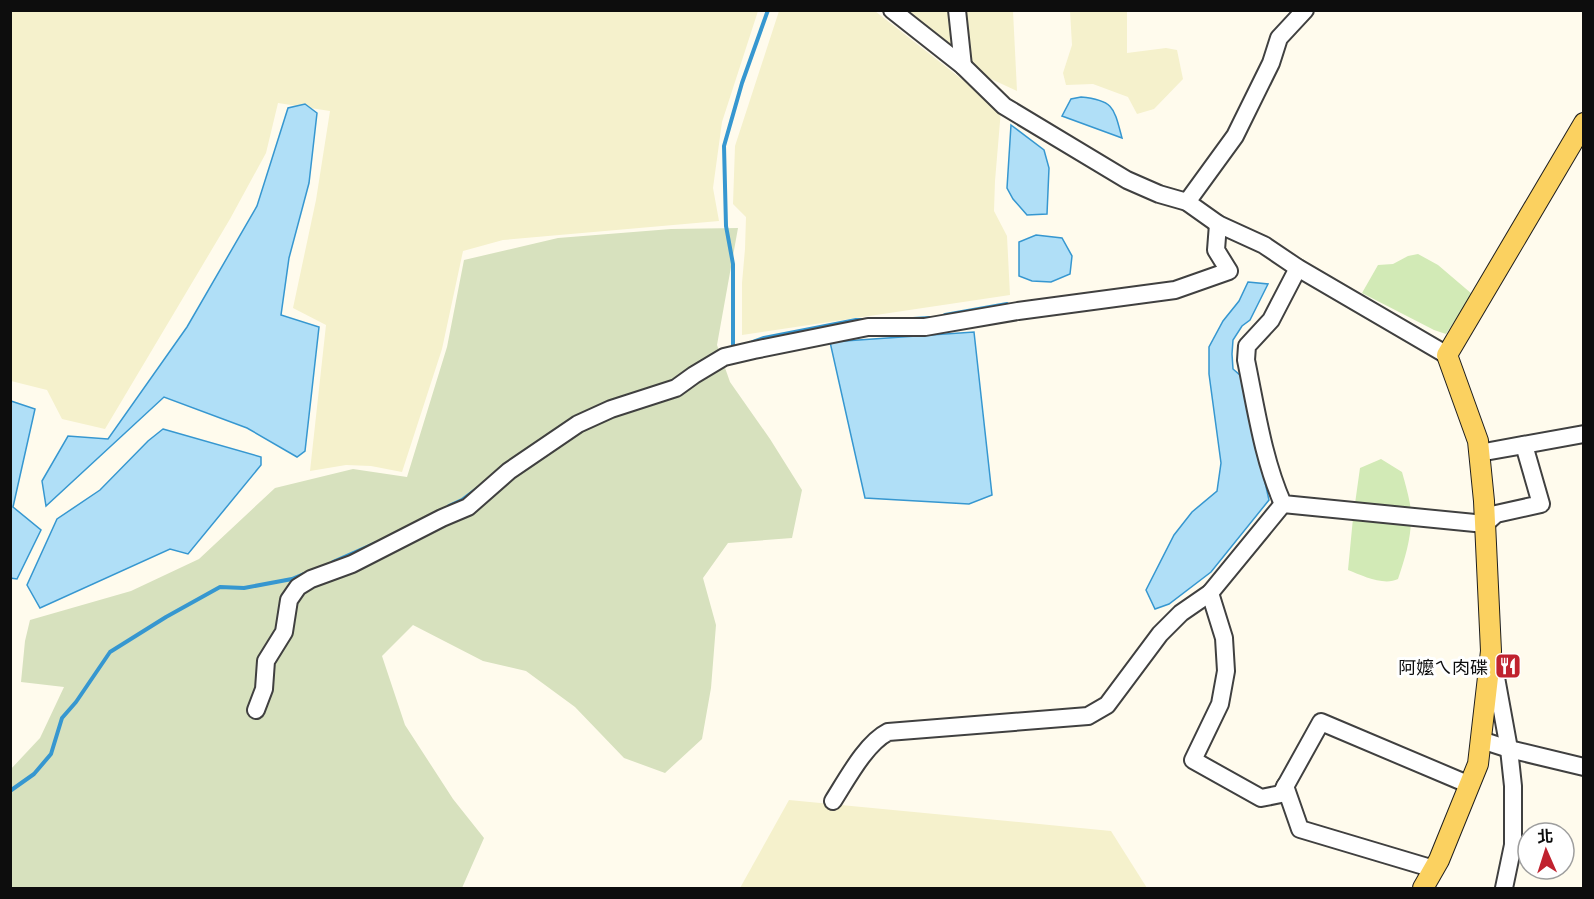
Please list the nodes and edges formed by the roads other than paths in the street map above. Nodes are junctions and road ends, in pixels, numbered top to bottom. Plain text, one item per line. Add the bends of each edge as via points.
1 (892, 10) edge
2 (957, 10) edge
3 (1305, 10) edge
4 (963, 66) junction
5 (1584, 123) edge
6 (1186, 202) junction
7 (1218, 224) junction
8 (1298, 268) junction
9 (1447, 355) junction
10 (1584, 434) edge
11 (1524, 445) junction
12 (1479, 453) junction
13 (1283, 504) junction
14 (1485, 524) junction
15 (1210, 592) junction
16 (1491, 651) junction
17 (256, 710) dead end
18 (1481, 740) junction
19 (1509, 749) junction
20 (1584, 767) edge
21 (1470, 784) junction
22 (1285, 786) junction
23 (833, 801) dead end
24 (1434, 869) junction
25 (1423, 888) edge
26 (1504, 888) edge

1 - 4 street
2 - 4 street
3 - 6 street via 1279,38 1236,136
4 - 6 street via 1004,106 1127,180
5 - 9 main road
6 - 7 street
7 - 8 street via 1263,244
7 - 17 street via 1216,250 1229,271 1175,290 924,327 868,327 754,350 724,357 676,388 578,424 509,471 468,507 298,587 289,600 284,632 266,661 264,689
8 - 9 street
8 - 13 street via 1271,320 1247,346 1246,360 1274,485
9 - 12 main road
10 - 11 street
11 - 12 street
11 - 14 street via 1541,504 1496,514
12 - 14 main road
13 - 14 street
13 - 15 street
14 - 16 main road
15 - 22 street via 1224,638 1226,671 1220,704 1193,760 1261,798 1281,794
15 - 23 street via 1160,634 1107,705 1088,716 888,732 871,745
16 - 18 main road
16 - 19 street
18 - 19 street
18 - 21 main road
19 - 20 street
19 - 26 street via 1513,844
21 - 22 street via 1321,722
21 - 24 main road
22 - 24 street via 1300,829
24 - 25 main road

